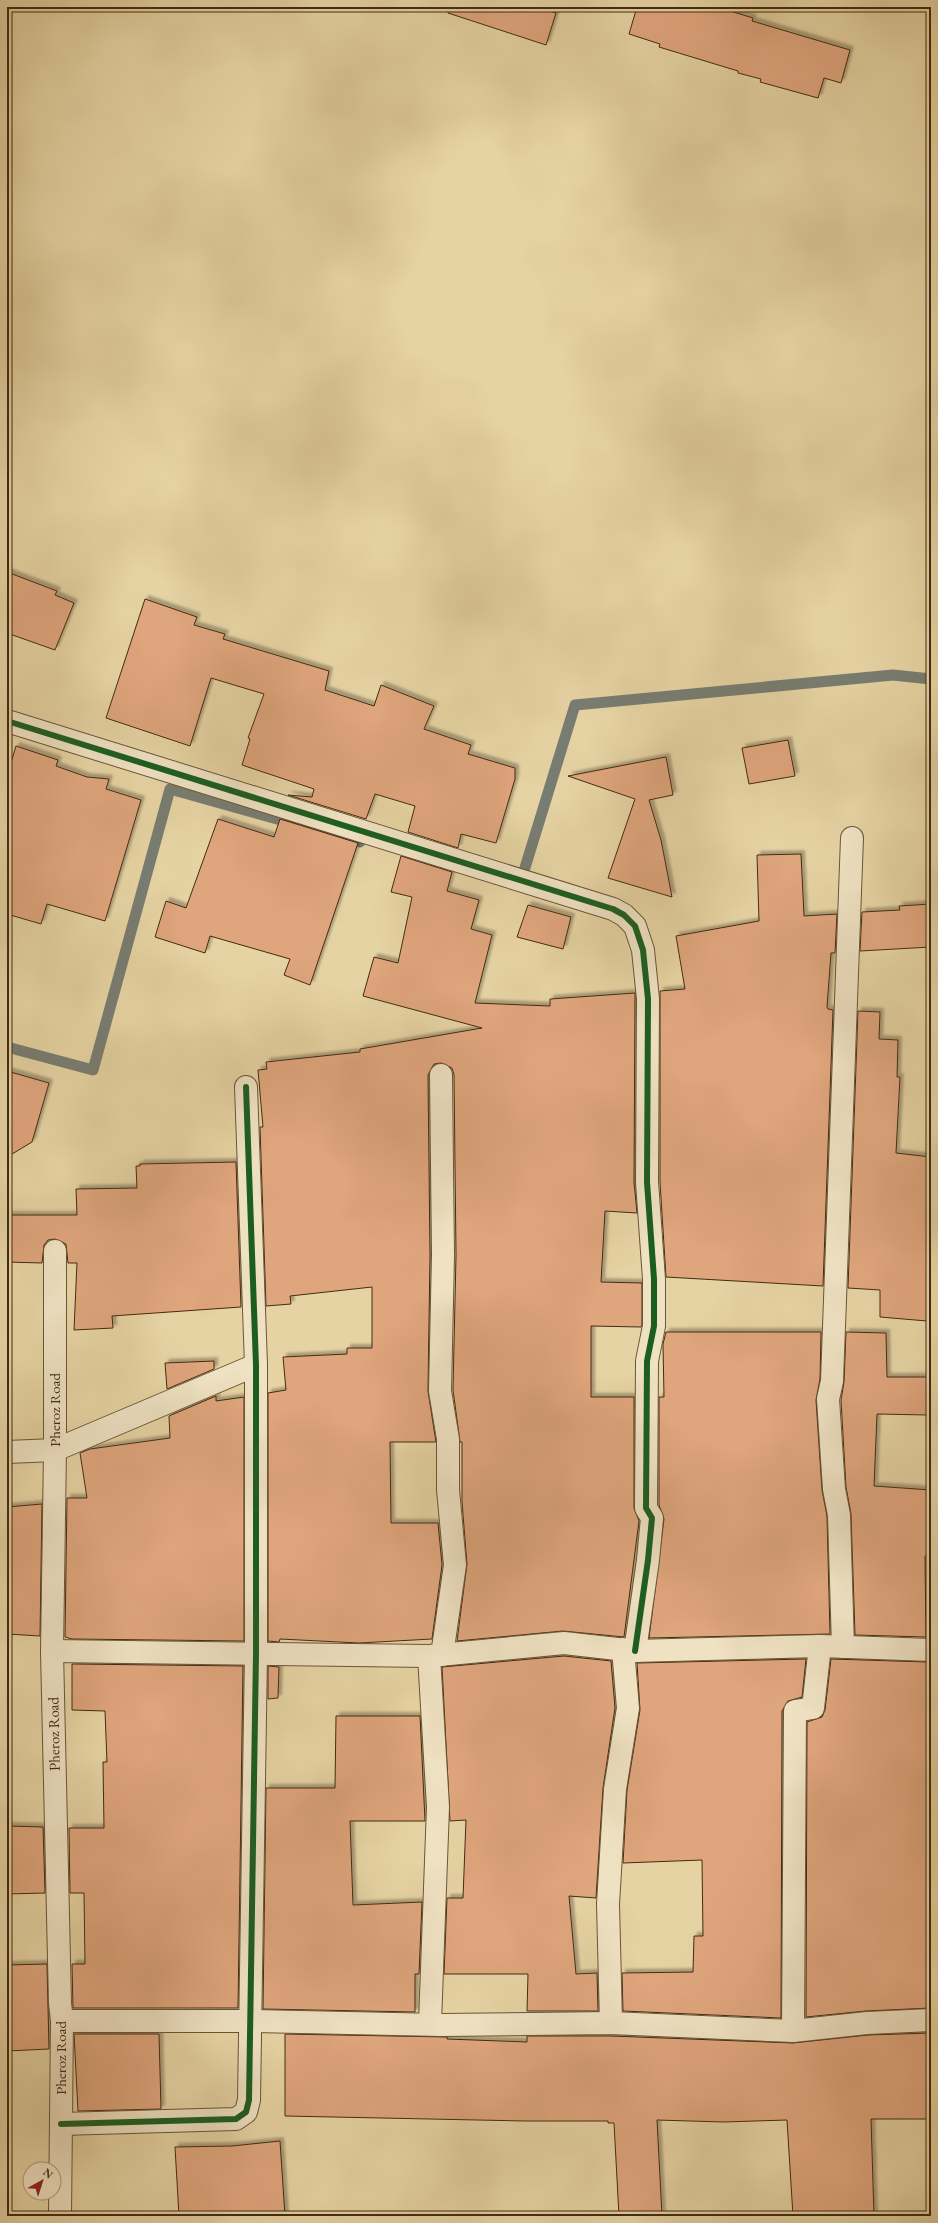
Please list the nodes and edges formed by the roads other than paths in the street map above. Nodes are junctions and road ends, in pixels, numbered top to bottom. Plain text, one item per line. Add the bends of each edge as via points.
1 (7, 721) edge
2 (852, 838) dead end
3 (441, 1075) dead end
4 (246, 1087) dead end
5 (55, 1251) dead end
6 (256, 1365) junction
7 (55, 1450) junction
8 (7, 1452) edge
9 (820, 1646) junction
10 (843, 1647) junction
11 (629, 1650) junction
12 (931, 1650) edge
13 (52, 1651) junction
14 (256, 1653) junction
15 (435, 1656) junction
16 (931, 2020) edge
17 (62, 2021) junction
18 (250, 2021) junction
19 (430, 2023) junction
20 (611, 2023) junction
21 (793, 2031) junction
22 (61, 2124) junction
23 (60, 2216) edge

1 - 11 street via 613,909 635,926 643,950 648,999 647,1182 654,1279 654,1326 647,1369 646,1508 652,1518 648,1560
2 - 10 street via 832,1381 828,1399 834,1489 839,1515
3 - 15 street via 443,1255 440,1391 448,1439 448,1490 455,1565
4 - 6 street
5 - 7 street, Pheroz Road
6 - 7 street
6 - 14 street
7 - 8 street
7 - 13 street, Pheroz Road
9 - 10 street
9 - 11 street
9 - 21 street via 813,1708 795,1710
10 - 12 street
11 - 15 street via 564,1643
11 - 20 street via 628,1708 616,1789 608,1904
13 - 14 street
13 - 17 street, Pheroz Road
14 - 15 street
14 - 18 street
15 - 19 street via 438,1807
16 - 21 street via 867,2023
17 - 18 street
17 - 22 street, Pheroz Road
18 - 19 street
18 - 22 street via 249,2100 246,2112 236,2119
19 - 20 street
20 - 21 street
22 - 23 street, Pheroz Road

